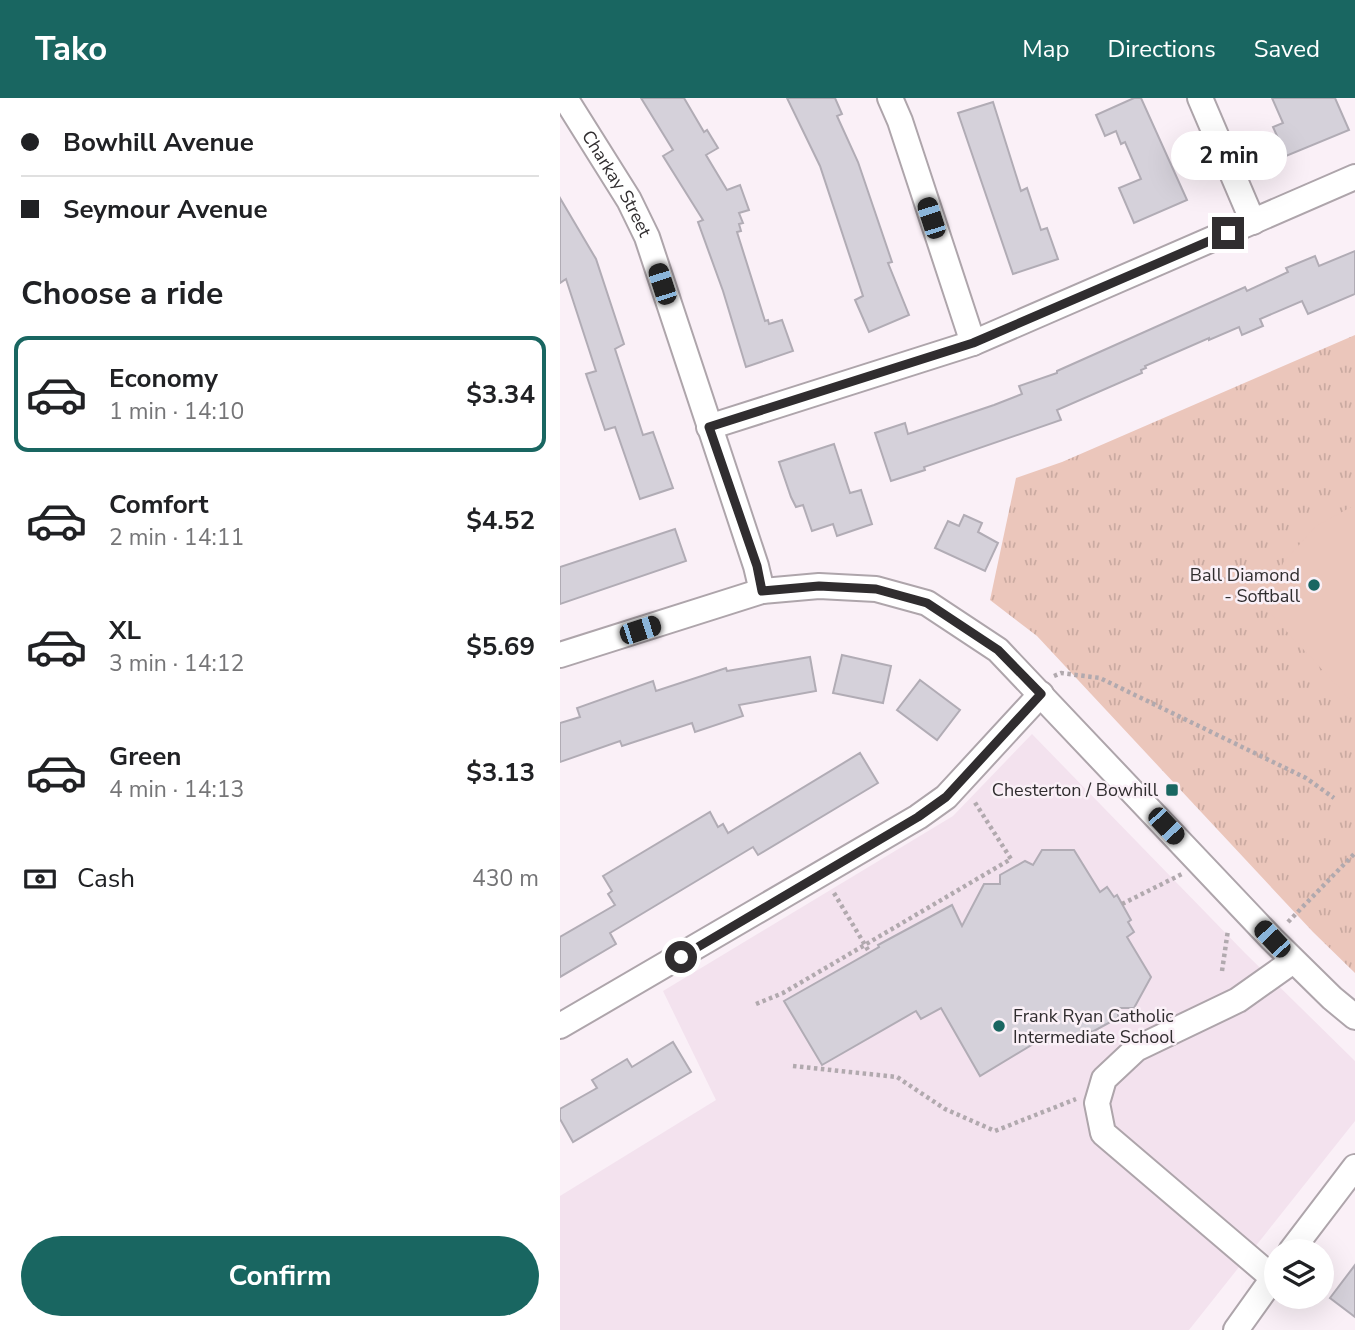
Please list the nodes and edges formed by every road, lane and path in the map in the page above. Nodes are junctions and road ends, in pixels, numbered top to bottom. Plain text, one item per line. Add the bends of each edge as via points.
1 (565, 98) edge
2 (890, 98) edge
3 (1200, 98) edge
4 (1355, 177) edge
5 (1253, 222) junction
6 (973, 343) junction
7 (709, 427) junction
8 (762, 591) junction
9 (560, 655) edge
10 (1037, 691) junction
11 (961, 781) junction
12 (1334, 799) dead end
13 (1355, 853) edge
14 (1201, 864) junction
15 (822, 874) junction
16 (1122, 904) dead end
17 (1287, 923) dead end
18 (1228, 930) dead end
19 (865, 944) junction
20 (868, 950) dead end
21 (1293, 961) junction
22 (1222, 971) dead end
23 (756, 1004) dead end
24 (1355, 1017) edge
25 (560, 1026) edge
26 (793, 1066) dead end
27 (1076, 1098) dead end
28 (1355, 1167) edge
29 (1300, 1239) edge
30 (1264, 1268) edge
31 (1264, 1290) edge
32 (1236, 1330) edge

1 - 7 street, Charkay Street via 647,237
2 - 6 street
3 - 5 street
4 - 5 street
5 - 6 street
6 - 7 street
7 - 8 street, Charkay Street
8 - 9 street
8 - 10 street via 819,586 876,589 927,603 998,650
10 - 11 street
10 - 12 path via 1061,673 1100,678 1306,778
10 - 14 street
11 - 15 street via 918,817
11 - 19 path via 1011,859
13 - 17 path
14 - 16 path
14 - 21 street
15 - 19 path
15 - 25 street
18 - 22 path
19 - 20 path
19 - 23 path
21 - 24 street
21 - 30 street via 1238,1000 1136,1049 1104,1079 1097,1103 1103,1133
26 - 27 path via 897,1077 945,1110 995,1131
28 - 29 street
31 - 32 street

